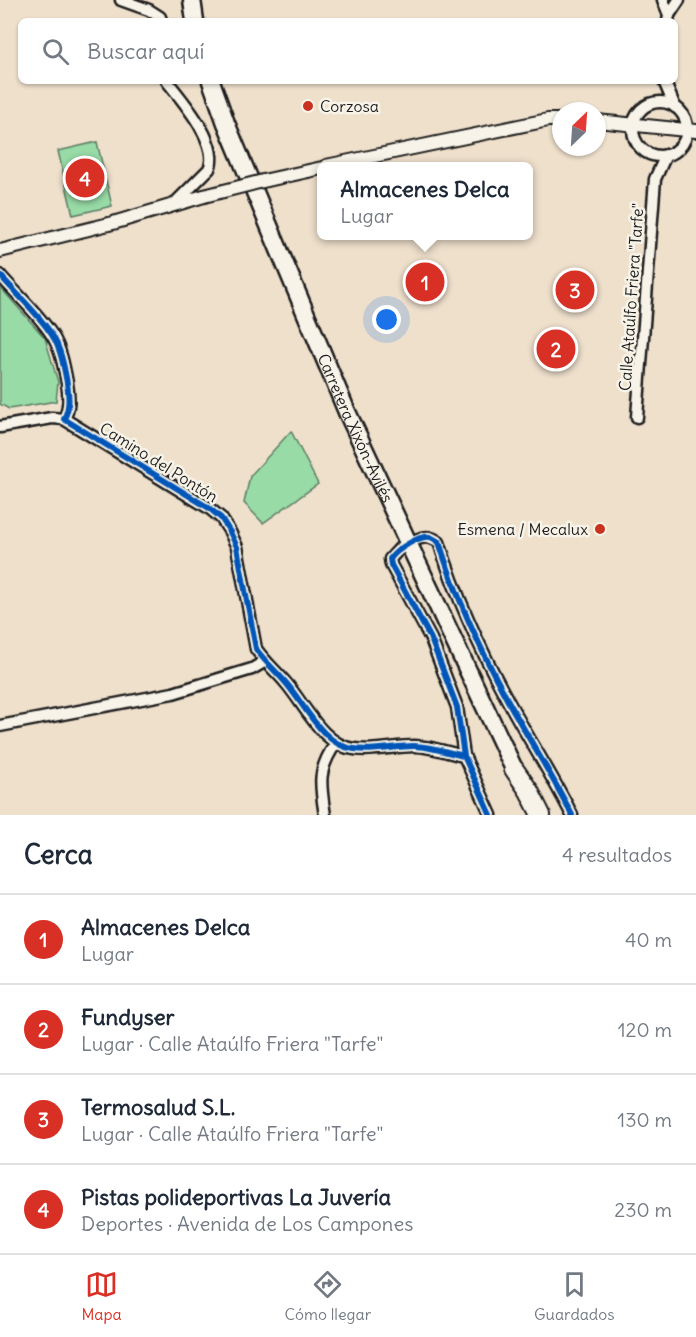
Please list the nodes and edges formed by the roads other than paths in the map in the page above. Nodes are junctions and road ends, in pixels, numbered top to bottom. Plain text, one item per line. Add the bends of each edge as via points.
1 (121, 0) edge
2 (192, 0) edge
3 (663, 0) edge
4 (679, 0) edge
5 (160, 18) edge
6 (195, 18) edge
7 (669, 18) edge
8 (169, 84) edge
9 (212, 84) edge
10 (663, 84) edge
11 (665, 84) edge
12 (648, 105) junction
13 (675, 107) junction
14 (552, 120) edge
15 (606, 122) edge
16 (634, 125) junction
17 (692, 130) edge
18 (648, 153) junction
19 (666, 155) junction
20 (345, 162) edge
21 (317, 169) edge
22 (655, 179) junction
23 (174, 204) junction
24 (0, 251) edge
25 (0, 275) edge
26 (637, 417) dead end
27 (64, 419) junction
28 (0, 427) edge
29 (418, 539) dead end
30 (400, 548) dead end
31 (264, 662) junction
32 (0, 726) edge
33 (336, 743) junction
34 (464, 756) junction
35 (514, 769) junction
36 (326, 815) edge
37 (491, 815) edge
38 (531, 815) edge
39 (541, 815) edge
40 (572, 815) edge

1 - 5 street
2 - 6 highway
3 - 7 street
4 - 7 street
8 - 23 street via 201,127 212,163
9 - 35 highway, Carretera Xixón-Avilés via 347,412
10 - 12 street
11 - 13 street
12 - 13 street via 658,102
12 - 16 street
13 - 17 street
14 - 20 street
15 - 16 street
16 - 17 street
16 - 18 street, Calle Ataúlfo Friera "Tarfe" via 636,141
17 - 19 street, Calle Ataúlfo Friera "Tarfe" via 681,146
18 - 19 street
18 - 22 street, Calle Ataúlfo Friera "Tarfe"
19 - 22 street, Calle Ataúlfo Friera "Tarfe"
21 - 23 street, bridge
22 - 26 street, Calle Ataúlfo Friera "Tarfe"
23 - 24 street
25 - 27 street via 52,335 58,348 70,398
27 - 28 street
27 - 31 street, Camino del Pontón via 221,518 237,547 256,649
29 - 40 street via 432,537 439,542 502,689
30 - 34 street via 390,559 391,565 431,639 452,692
31 - 32 street via 173,693
31 - 33 street, Camino del Pontón
33 - 34 street via 352,749 416,746
33 - 36 street via 321,773
34 - 37 street
35 - 38 highway
35 - 39 highway

